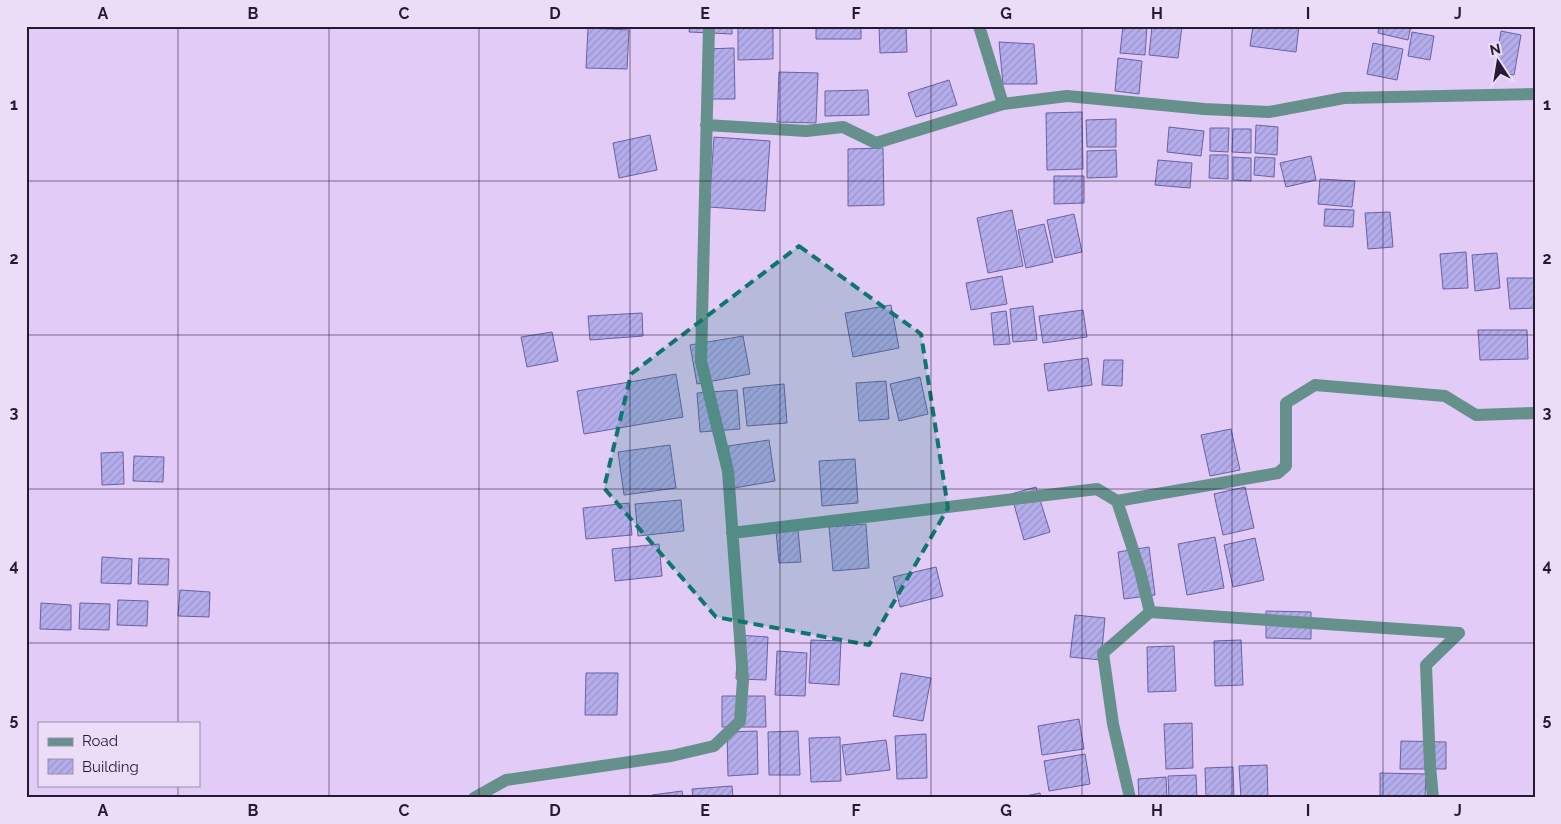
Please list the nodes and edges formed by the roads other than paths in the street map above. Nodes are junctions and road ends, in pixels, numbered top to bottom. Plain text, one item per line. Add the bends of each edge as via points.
1 (708, 26) edge
2 (979, 26) edge
3 (1535, 94) edge
4 (1003, 104) junction
5 (706, 126) junction
6 (1535, 413) edge
7 (1118, 501) junction
8 (732, 533) junction
9 (1150, 612) junction
10 (474, 798) edge
11 (1130, 798) edge
12 (1433, 798) edge

1 - 5 street
2 - 4 street
3 - 4 street via 1344,98 1269,112 1067,96
4 - 5 street via 876,142 843,127 806,131
5 - 8 street via 701,361 728,470
6 - 7 street via 1476,415 1445,396 1315,385 1286,403 1286,466 1278,473
7 - 8 street via 1098,489
7 - 9 street
8 - 10 street via 742,680 740,722 714,746 671,756 506,780
9 - 11 street via 1103,653 1113,724
9 - 12 street via 1460,633 1426,665

